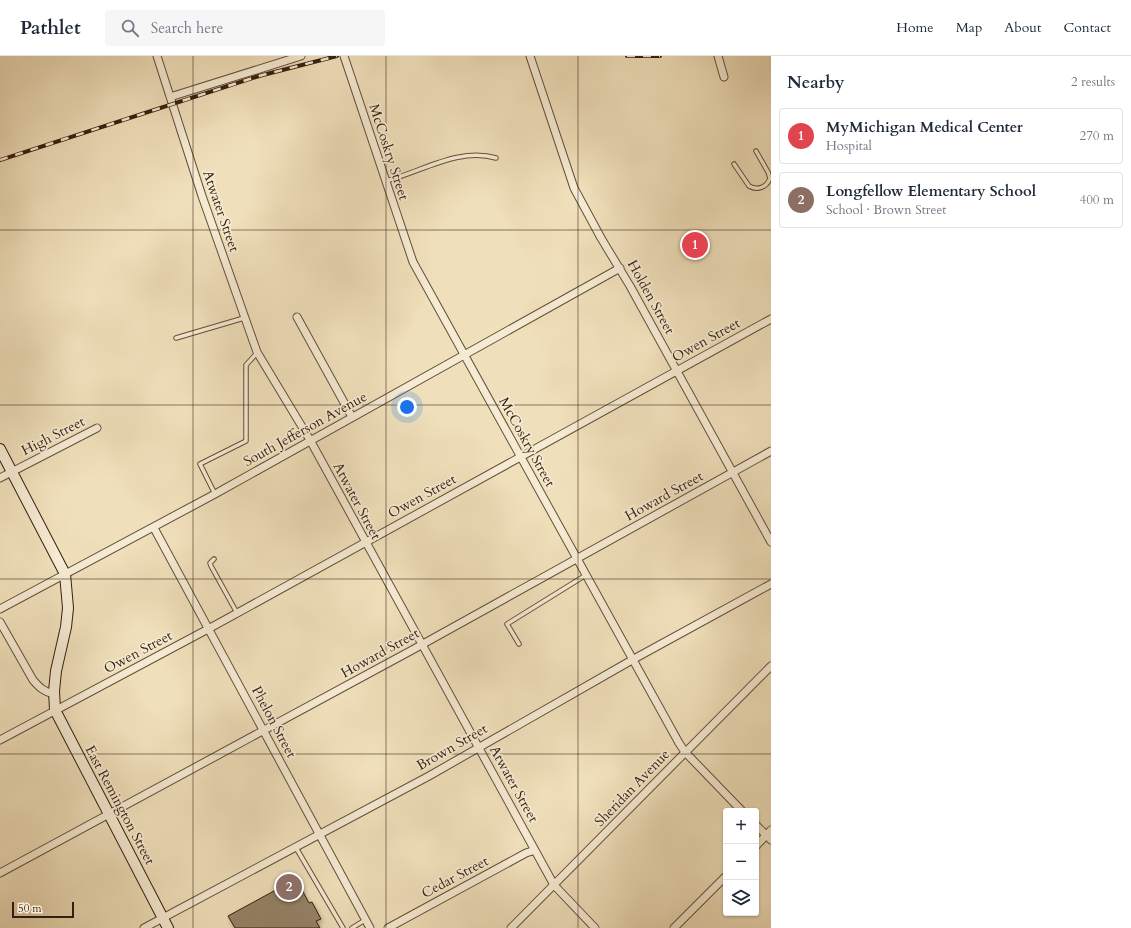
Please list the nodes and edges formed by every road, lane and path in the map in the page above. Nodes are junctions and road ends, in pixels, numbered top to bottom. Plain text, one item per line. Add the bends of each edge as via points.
1 (157, 56) edge
2 (301, 56) edge
3 (344, 56) edge
4 (530, 56) edge
5 (718, 56) edge
6 (724, 77) dead end
7 (170, 97) junction
8 (756, 151) dead end
9 (496, 158) dead end
10 (734, 164) dead end
11 (385, 181) junction
12 (620, 268) junction
13 (297, 317) dead end
14 (244, 318) junction
15 (771, 319) edge
16 (176, 338) dead end
17 (257, 352) junction
18 (464, 355) junction
19 (677, 371) junction
20 (352, 417) junction
21 (97, 428) dead end
22 (310, 440) junction
23 (0, 449) edge
24 (771, 451) edge
25 (520, 456) junction
26 (12, 472) junction
27 (732, 472) junction
28 (0, 478) edge
29 (215, 494) junction
30 (154, 528) junction
31 (365, 542) junction
32 (771, 542) edge
33 (577, 558) junction
34 (214, 559) dead end
35 (65, 574) junction
36 (586, 575) junction
37 (771, 584) edge
38 (0, 609) edge
39 (237, 613) junction
40 (0, 622) edge
41 (210, 628) junction
42 (519, 644) dead end
43 (422, 645) junction
44 (632, 660) junction
45 (771, 666) edge
46 (54, 694) junction
47 (55, 710) junction
48 (264, 731) junction
49 (0, 740) edge
50 (479, 747) junction
51 (685, 752) junction
52 (739, 808) edge
53 (109, 815) junction
54 (759, 827) edge
55 (319, 834) junction
56 (769, 835) edge
57 (758, 844) edge
58 (295, 846) junction
59 (535, 850) junction
60 (0, 873) edge
61 (723, 879) edge
62 (554, 885) junction
63 (163, 918) junction
64 (365, 920) junction
65 (144, 928) edge
66 (168, 928) edge
67 (343, 928) edge
68 (352, 928) edge
69 (370, 928) edge
70 (388, 928) edge
71 (511, 928) edge
72 (595, 928) edge
73 (674, 928) edge

1 - 7 street, Atwater Street
2 - 7 street
3 - 11 street, McCoskry Street
4 - 12 street, Holden Street via 574,188
5 - 6 street
7 - 14 street, Atwater Street
8 - 10 lane via 770,178 765,185 757,189 749,186
9 - 11 lane via 478,154 446,160
11 - 18 street, McCoskry Street via 413,262
12 - 18 street, South Jefferson Avenue
12 - 19 street, Holden Street
13 - 20 street
14 - 16 lane
14 - 17 street, Atwater Street
15 - 19 street, Owen Street
17 - 22 street, Atwater Street
17 - 29 lane via 246,365 246,441 200,464
18 - 20 street, South Jefferson Avenue
18 - 25 street, McCoskry Street
19 - 25 street, Owen Street
19 - 27 street, Holden Street
20 - 22 street, South Jefferson Avenue
21 - 26 street, High Street
22 - 29 street, South Jefferson Avenue
22 - 31 street, Atwater Street
23 - 26 main road, East Remington Street
24 - 27 street, Howard Street
25 - 31 street, Owen Street
25 - 33 street, McCoskry Street
26 - 28 street, High Street
26 - 35 main road, East Remington Street
27 - 32 street, Holden Street
27 - 33 street, Howard Street
29 - 30 street, South Jefferson Avenue
30 - 35 street, South Jefferson Avenue
30 - 41 street, Phelon Street
31 - 39 street, Owen Street
31 - 43 street, Atwater Street
33 - 36 street, McCoskry Street
33 - 43 street, Howard Street
34 - 39 lane via 210,563 211,566
35 - 38 street, South Jefferson Avenue
35 - 46 main road, East Remington Street via 68,608
36 - 42 lane via 507,624
36 - 44 street, McCoskry Street
37 - 44 street, Brown Street
39 - 41 street, Owen Street
40 - 46 street via 33,680 40,688
41 - 47 street, Owen Street
41 - 48 street, Phelon Street
43 - 48 street, Howard Street
43 - 50 street, Atwater Street
44 - 50 street, Brown Street
44 - 51 street, McCoskry Street
45 - 51 street, Sheridan Avenue
46 - 47 main road, East Remington Street
47 - 49 street, Owen Street
47 - 53 main road, East Remington Street
48 - 53 street, Howard Street
48 - 55 street, Phelon Street
50 - 55 street, Brown Street
50 - 59 street, Atwater Street
51 - 52 street, McCoskry Street
51 - 62 street, Sheridan Avenue
53 - 60 street, Howard Street
53 - 63 main road, East Remington Street
54 - 56 street
55 - 58 street, Brown Street
55 - 64 street, Phelon Street
56 - 57 street
58 - 63 street, Brown Street
58 - 67 lane
59 - 62 street, Atwater Street
59 - 70 street, Cedar Street
61 - 73 street
62 - 71 street, Sheridan Avenue
62 - 72 street, Atwater Street
63 - 65 street, Brown Street
63 - 66 main road, East Remington Street
64 - 68 lane
64 - 69 street, Phelon Street

